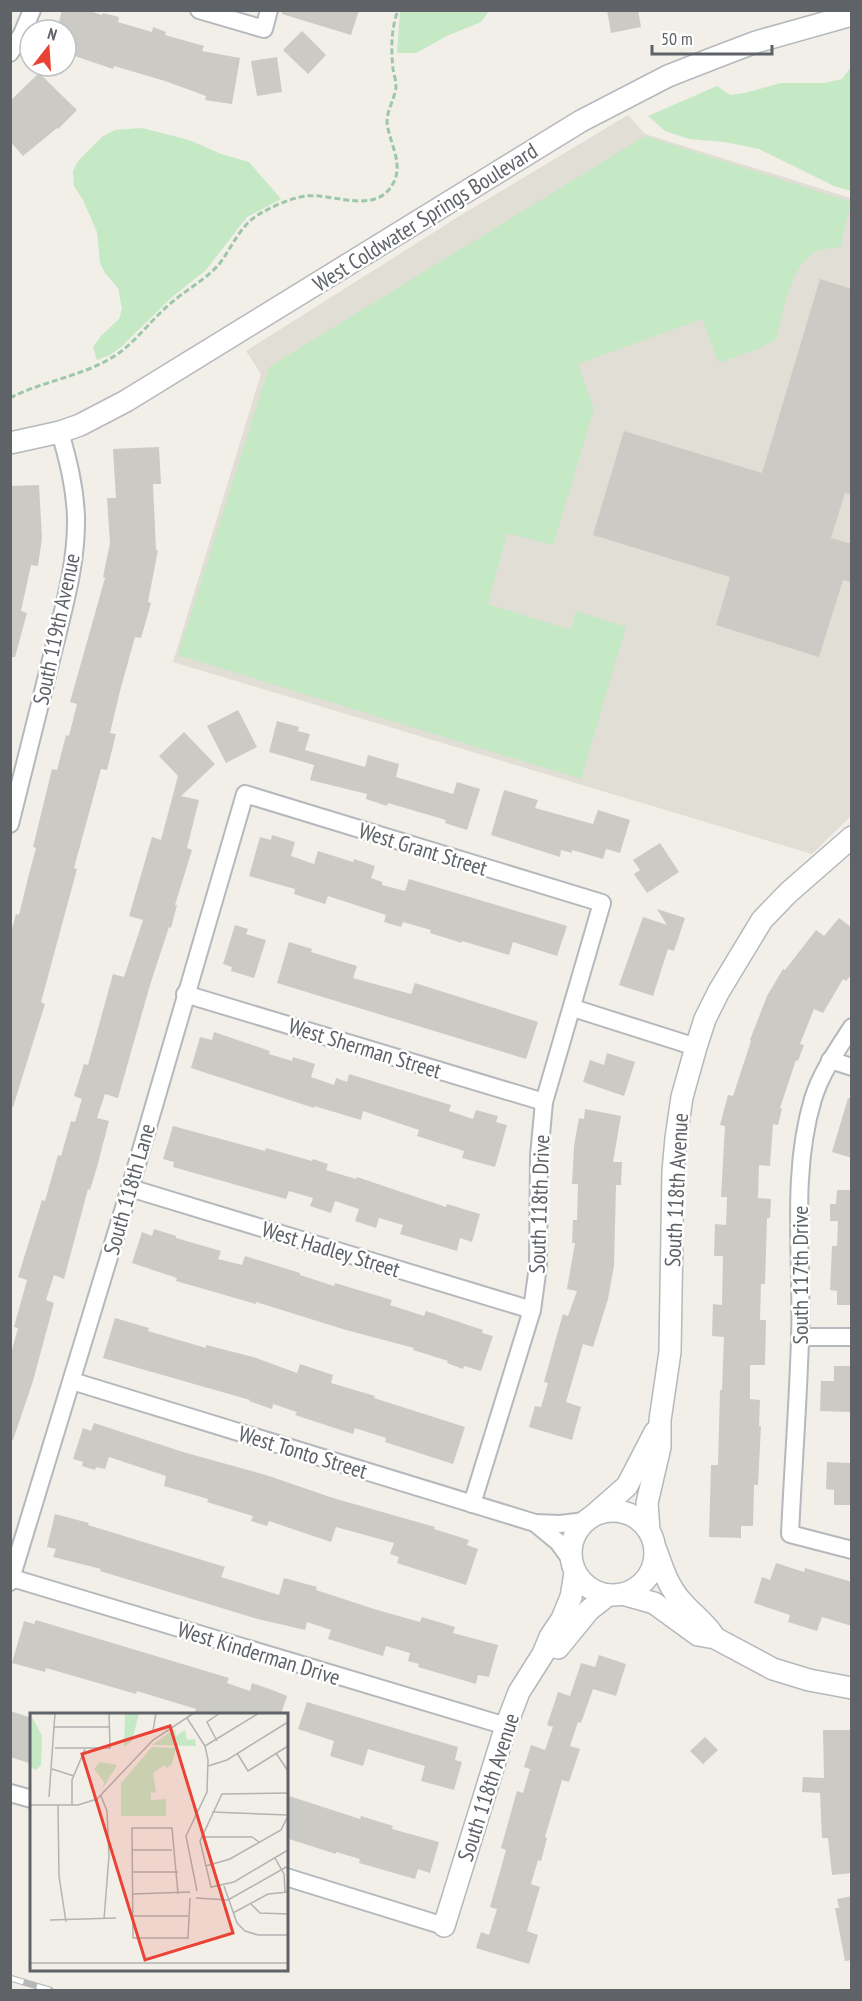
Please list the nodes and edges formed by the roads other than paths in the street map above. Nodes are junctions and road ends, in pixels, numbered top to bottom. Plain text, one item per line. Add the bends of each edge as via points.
1 (32, 10) edge
2 (199, 10) edge
3 (269, 10) edge
4 (852, 15) edge
5 (10, 53) edge
6 (60, 432) junction
7 (10, 443) edge
8 (244, 794) joint
9 (10, 824) edge
10 (849, 844) edge
11 (602, 903) joint
12 (185, 994) junction
13 (573, 1008) junction
14 (852, 1027) edge
15 (696, 1047) junction
16 (830, 1060) junction
17 (852, 1067) edge
18 (544, 1102) junction
19 (130, 1188) junction
20 (532, 1310) junction
21 (852, 1337) edge
22 (800, 1338) junction
23 (72, 1381) junction
24 (660, 1420) junction
25 (472, 1504) junction
26 (590, 1518) junction
27 (535, 1523) junction
28 (652, 1538) junction
29 (852, 1550) edge
30 (573, 1567) junction
31 (11, 1580) edge
32 (615, 1595) junction
33 (715, 1638) junction
34 (543, 1654) junction
35 (852, 1688) edge
36 (506, 1726) junction
37 (10, 1793) edge
38 (30, 1798) edge
39 (288, 1878) edge
40 (444, 1926) joint

1 - 5 street
2 - 3 street via 264,29
4 - 6 street, West Coldwater Springs Boulevard via 714,58 668,76 590,116 126,401
6 - 7 street, West Coldwater Springs Boulevard
6 - 9 street, South 119th Avenue via 74,489 74,549 68,590
8 - 11 street, West Grant Street
8 - 12 street, South 118th Lane
10 - 15 street, South 118th Avenue via 788,893 762,920 718,991
11 - 13 street, South 118th Drive
12 - 18 street, West Sherman Street
12 - 19 street, South 118th Lane
13 - 15 street
13 - 18 street, South 118th Drive
14 - 16 street, South 117th Drive
15 - 24 street, South 118th Avenue via 676,1138 670,1353
16 - 17 street
16 - 22 street, South 117th Drive via 813,1099 803,1150
18 - 20 street, South 118th Drive via 538,1156 538,1266
19 - 20 street, West Hadley Street
19 - 23 street, South 118th Lane
20 - 25 street, South 118th Drive
21 - 22 street
22 - 29 street, South 117th Drive via 790,1534
23 - 25 street, West Tonto Street
23 - 31 street, South 118th Lane
24 - 26 street, South 118th Avenue via 627,1486
24 - 28 street, South 118th Avenue via 660,1447 647,1503
25 - 27 street, West Tonto Street
26 - 27 street, West Tonto Street via 560,1524
26 - 28 street via 619,1511 636,1518
26 - 30 street via 573,1539
27 - 30 street, West Tonto Street via 558,1542
28 - 32 street via 655,1558 651,1571 634,1590
28 - 33 street via 666,1579
30 - 32 street via 589,1588
30 - 34 street, South 118th Avenue via 567,1607
31 - 36 street, West Kinderman Drive
32 - 33 street via 654,1603 698,1635
32 - 34 street, South 118th Avenue via 589,1610 558,1647
33 - 35 street via 773,1669
34 - 36 street, South 118th Avenue via 519,1692
36 - 40 street, South 118th Avenue
37 - 38 street
39 - 40 street

